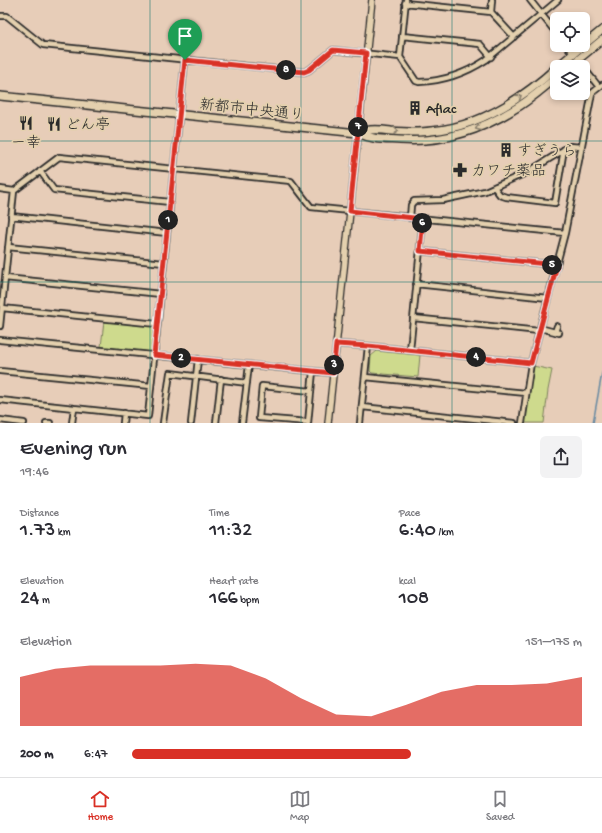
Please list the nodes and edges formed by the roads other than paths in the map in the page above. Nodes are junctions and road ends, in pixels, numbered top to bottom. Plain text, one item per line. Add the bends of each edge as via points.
1 (372, 0) edge
2 (492, 0) edge
3 (530, 0) edge
4 (558, 0) edge
5 (406, 1) edge
6 (491, 12) junction
7 (542, 14) junction
8 (0, 16) edge
9 (550, 25) edge
10 (602, 30) edge
11 (402, 36) junction
12 (514, 37) junction
13 (602, 40) edge
14 (366, 53) junction
15 (573, 53) joint
16 (400, 57) junction
17 (491, 57) junction
18 (185, 60) junction
19 (565, 60) edge
20 (578, 60) edge
21 (550, 72) edge
22 (590, 75) edge
23 (550, 82) edge
24 (600, 86) edge
25 (0, 96) edge
26 (179, 114) junction
27 (358, 133) junction
28 (582, 147) junction
29 (564, 149) junction
30 (174, 169) junction
31 (40, 171) junction
32 (494, 187) junction
33 (0, 189) edge
34 (14, 191) junction
35 (170, 202) junction
36 (350, 211) junction
37 (11, 216) junction
38 (410, 218) junction
39 (423, 219) junction
40 (167, 232) junction
41 (565, 233) junction
42 (8, 247) junction
43 (420, 251) junction
44 (164, 263) junction
45 (557, 265) junction
46 (5, 278) junction
47 (416, 284) junction
48 (161, 294) junction
49 (548, 298) junction
50 (2, 308) junction
51 (413, 318) junction
52 (158, 324) junction
53 (0, 326) edge
54 (557, 326) dead end
55 (540, 329) junction
56 (0, 340) edge
57 (336, 344) junction
58 (368, 346) junction
59 (410, 350) junction
60 (154, 355) junction
61 (198, 359) junction
62 (531, 363) junction
63 (249, 365) junction
64 (0, 370) edge
65 (313, 371) junction
66 (333, 373) junction
67 (196, 376) junction
68 (365, 377) junction
69 (221, 379) junction
70 (247, 382) junction
71 (151, 386) junction
72 (311, 391) junction
73 (526, 393) junction
74 (0, 400) edge
75 (362, 407) junction
76 (74, 408) junction
77 (124, 413) junction
78 (0, 420) edge
79 (24, 423) edge
80 (46, 423) edge
81 (50, 423) edge
82 (72, 423) edge
83 (123, 423) edge
84 (164, 423) edge
85 (191, 423) edge
86 (216, 423) edge
87 (242, 423) edge
88 (308, 423) edge
89 (328, 423) edge
90 (360, 423) edge
91 (514, 423) edge
92 (522, 423) edge

1 - 14 street
2 - 6 street
3 - 7 street
4 - 7 street
5 - 6 street
5 - 11 street
6 - 12 street
7 - 9 street
7 - 12 street
8 - 18 street via 7,16 43,45
10 - 15 main road, 新都市中央通り
11 - 16 street
11 - 17 street via 480,44
12 - 17 street
13 - 20 main road
14 - 16 street
14 - 18 street via 333,50 304,72
14 - 27 street
15 - 19 main road, 新都市中央通り
16 - 17 street via 416,82 419,82 455,76
18 - 26 street
27 -> 21 main road, 新都市中央通り via 371,130 408,132 454,128 510,103
22 - 24 street
23 -> 27 main road, 新都市中央通り via 514,110 476,129 454,136 405,141 370,138
24 - 28 street via 592,93
25 - 26 main road, 新都市中央通り
26 - 27 main road, 新都市中央通り
26 - 30 street
27 - 36 street
28 - 29 street via 570,146
28 - 41 street
29 - 32 street via 528,172
29 - 32 street via 555,203 506,197 500,195
30 - 31 street via 59,157
30 - 35 street
30 - 36 street via 291,181 311,207
31 - 34 street
31 - 35 street via 54,190
32 - 38 street via 461,197 414,201 411,205
33 - 34 street
34 - 37 street
35 - 40 street
36 - 38 street
36 - 57 street
37 - 40 street
37 - 42 street
38 - 39 street
39 - 41 street
39 - 43 street
40 - 44 street
41 - 45 street
42 - 44 street
42 - 46 street
43 - 45 street
43 - 47 street
44 - 48 street
45 - 49 street
46 - 48 street
46 - 50 street
47 - 49 street
47 - 51 street
48 - 52 street
49 - 55 street
50 - 52 street
50 - 53 street
51 - 55 street
51 - 59 street
52 - 60 street
54 - 55 street via 557,333
55 - 62 street
56 - 60 street
57 - 58 street
57 - 66 street
58 - 59 street
58 - 68 street
59 - 62 street
60 - 61 street
60 - 71 street
61 - 63 street
61 - 67 street
62 - 73 street
63 - 65 street
63 - 70 street
64 - 71 street
65 - 66 street
65 - 72 street
66 - 89 street
67 - 69 street
67 - 84 street via 170,373
67 - 85 street
68 - 73 street
68 - 75 street
69 - 70 street
69 - 86 street
70 - 87 street
71 - 77 street via 148,416
72 - 88 street
72 - 88 street via 262,386 259,418
73 - 92 street
74 - 76 street
75 - 90 street
75 - 91 street
76 - 77 street
76 - 82 street
77 - 83 street
78 - 79 street
80 - 81 street

